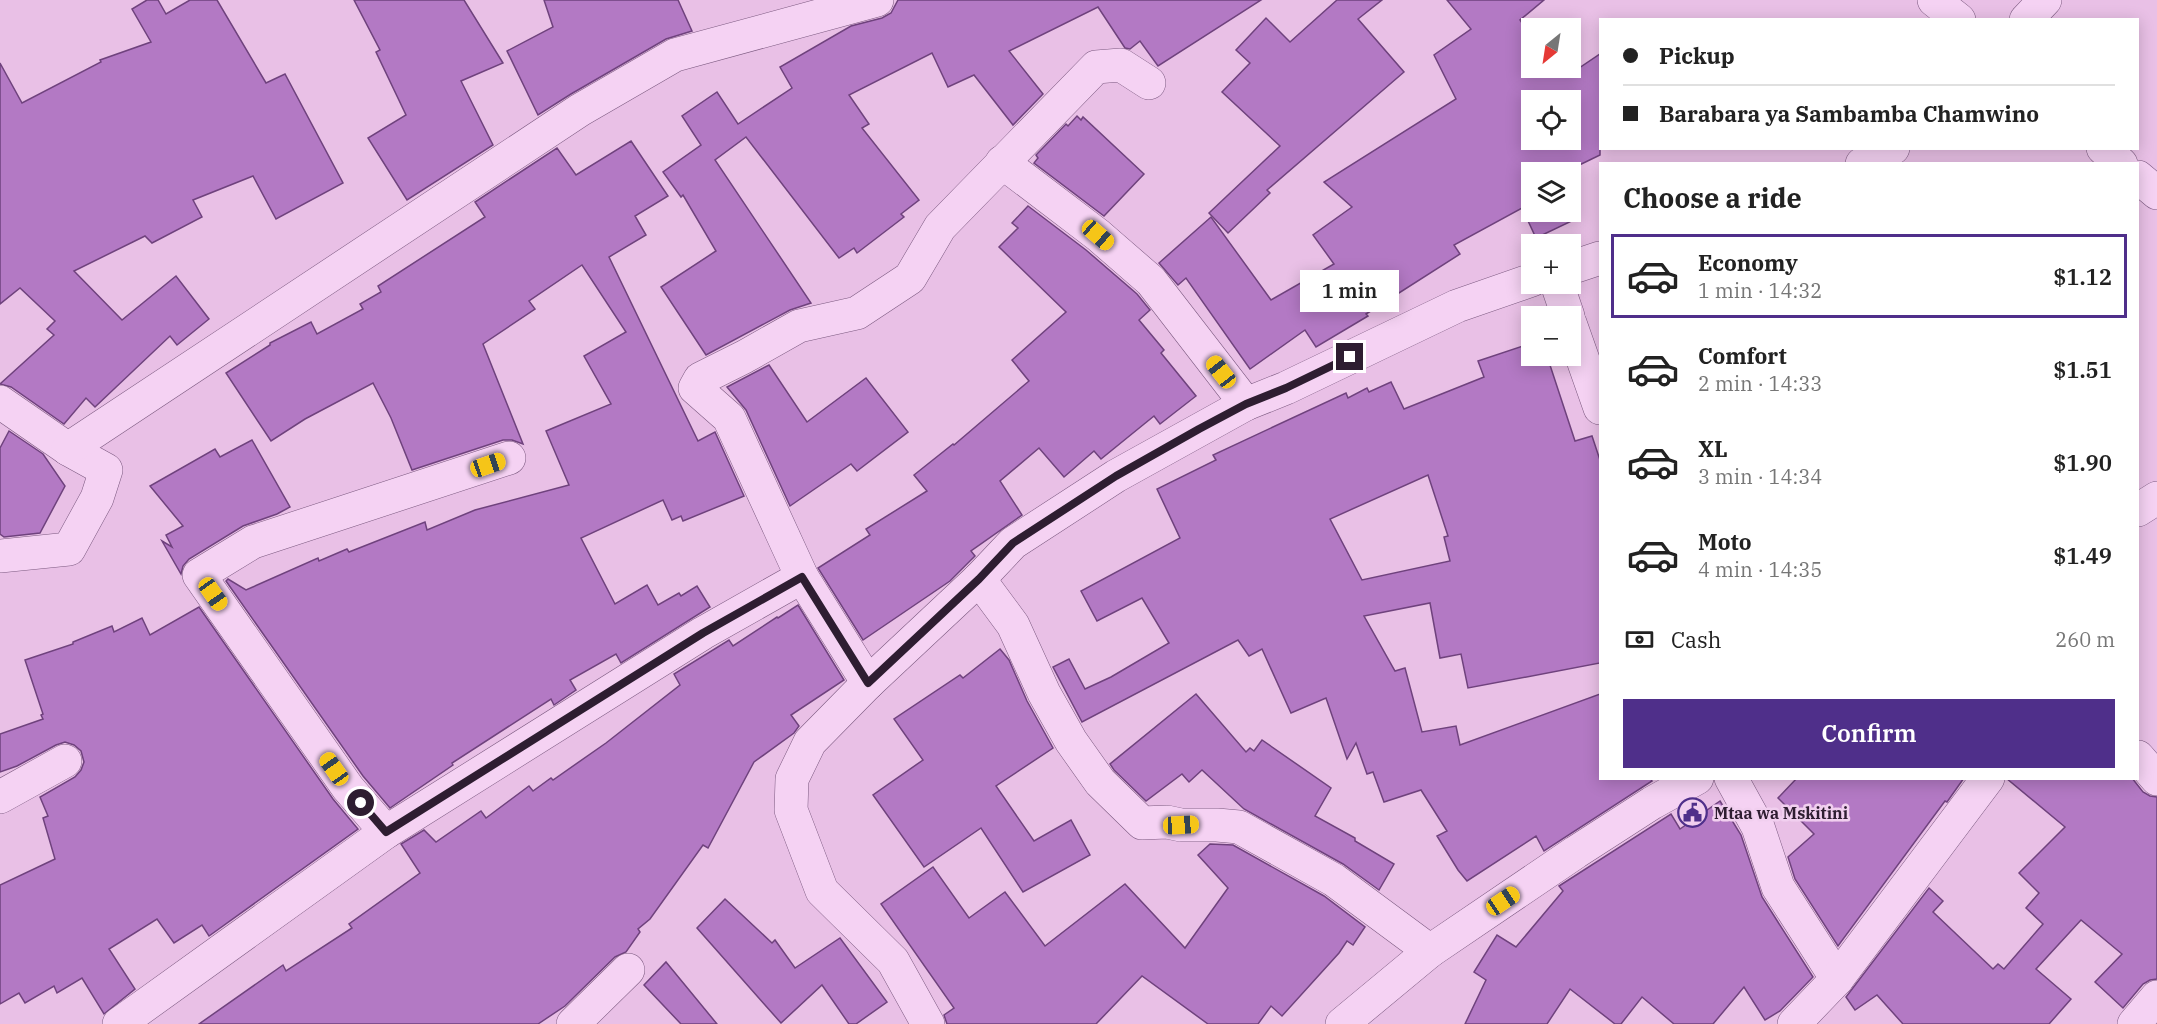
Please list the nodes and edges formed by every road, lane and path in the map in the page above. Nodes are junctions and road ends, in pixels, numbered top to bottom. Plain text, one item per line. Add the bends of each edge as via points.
1 (877, 0) edge
2 (1934, 0) edge
3 (2045, 0) edge
4 (1956, 18) edge
5 (2028, 18) edge
6 (1149, 83) dead end
7 (1889, 150) edge
8 (2105, 150) edge
9 (1002, 162) junction
10 (1866, 162) edge
11 (2119, 162) edge
12 (2139, 178) edge
13 (2157, 193) edge
14 (1599, 258) edge
15 (1581, 264) edge
16 (1521, 284) edge
17 (1581, 354) edge
18 (0, 402) edge
19 (1246, 404) junction
20 (1599, 405) edge
21 (68, 449) junction
22 (509, 458) dead end
23 (2157, 498) edge
24 (2139, 509) edge
25 (0, 556) edge
26 (802, 577) junction
27 (979, 579) junction
28 (868, 683) junction
29 (2139, 758) edge
30 (65, 761) dead end
31 (2157, 779) edge
32 (1693, 780) edge
33 (1732, 780) edge
34 (1986, 780) edge
35 (0, 797) edge
36 (386, 832) junction
37 (1430, 951) junction
38 (628, 970) dead end
39 (1837, 979) junction
40 (2157, 998) edge
41 (1809, 1019) edge
42 (119, 1024) edge
43 (573, 1024) edge
44 (928, 1024) edge
45 (1342, 1024) edge
46 (2134, 1024) edge

1 - 21 street via 675,55 580,110
2 - 4 street
3 - 5 street
6 - 9 street via 1121,65 1096,68
7 - 10 street
8 - 11 street
9 - 19 street via 1150,280
9 - 26 street via 940,227 910,278 857,312 799,326 699,379 695,388 729,418
12 - 13 street
14 - 15 street
16 - 19 street via 1457,306
17 - 20 street
18 - 21 street
19 - 27 street via 1116,476 1013,543
21 - 25 street via 106,470 97,498 69,549
22 - 36 street via 254,542 200,575 348,788
23 - 24 street
26 - 28 street
26 - 36 street via 703,633
27 - 28 street
27 - 37 street via 1014,625 1044,693 1071,741 1100,782 1142,823 1239,827 1334,880
28 - 44 street via 810,742 792,779 791,810 822,891 893,961
29 - 31 street
30 - 35 street
32 - 37 street via 1576,852
33 - 39 street via 1758,827 1778,886
34 - 39 street
36 - 42 street
37 - 45 street
38 - 43 street
39 - 41 street
40 - 46 street

